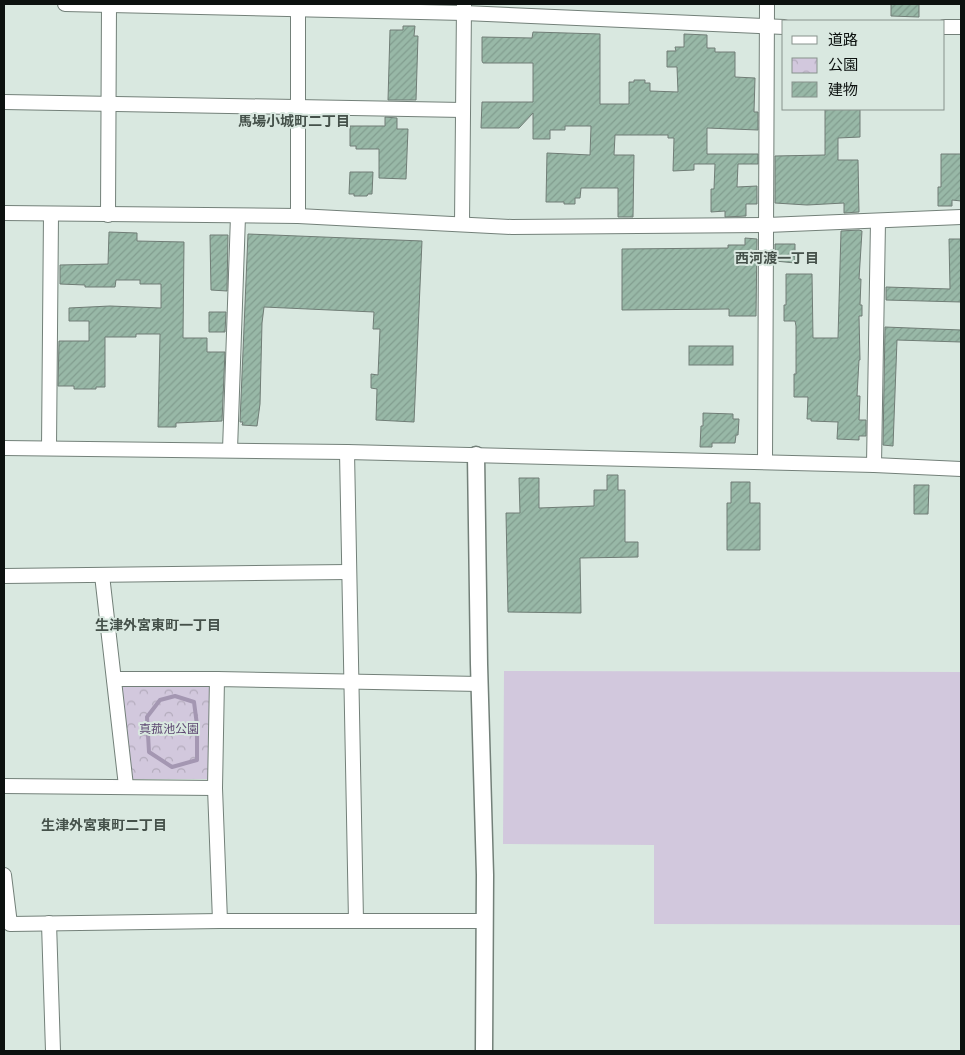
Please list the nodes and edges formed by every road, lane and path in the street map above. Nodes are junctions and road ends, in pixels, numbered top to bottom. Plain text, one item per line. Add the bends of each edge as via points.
1 (65, 4) edge
2 (109, 4) edge
3 (767, 4) edge
4 (298, 6) edge
5 (464, 9) edge
6 (768, 27) junction
7 (782, 27) edge
8 (945, 27) edge
9 (961, 27) edge
10 (4, 102) edge
11 (109, 104) junction
12 (299, 108) junction
13 (463, 110) junction
14 (4, 213) edge
15 (51, 214) junction
16 (108, 215) junction
17 (238, 216) junction
18 (298, 216) junction
19 (961, 217) edge
20 (878, 220) junction
21 (462, 224) junction
22 (767, 225) junction
23 (4, 448) edge
24 (49, 448) junction
25 (230, 450) junction
26 (347, 452) junction
27 (476, 455) junction
28 (765, 462) junction
29 (874, 465) junction
30 (961, 469) edge
31 (349, 572) junction
32 (102, 574) junction
33 (4, 576) edge
34 (114, 679) junction
35 (217, 679) junction
36 (351, 682) junction
37 (480, 684) junction
38 (4, 786) edge
39 (126, 786) junction
40 (215, 788) junction
41 (4, 875) edge
42 (220, 921) junction
43 (485, 921) junction
44 (356, 922) junction
45 (49, 923) junction
46 (53, 1051) edge
47 (484, 1051) edge

1 - 2 street
2 - 4 street
2 - 11 street
3 - 6 street
4 - 5 street
4 - 12 street
5 - 6 street
5 - 13 street
6 - 7 street
6 - 22 street
8 - 9 street
10 - 11 street
11 - 12 street
11 - 16 street
12 - 13 street
12 - 18 street
13 - 21 street
14 - 15 street
15 - 16 street
15 - 24 street
16 - 17 street
17 - 18 street
17 - 25 street
18 - 21 street
19 - 20 street
20 - 22 street
20 - 29 street
21 - 22 street via 512,227
22 - 28 street
23 - 24 street
24 - 25 street
25 - 26 street
26 - 27 street
26 - 31 street
27 - 28 street
27 - 37 street
28 - 29 street
29 - 30 street
31 - 32 street
31 - 36 street
32 - 33 street
32 - 34 street
34 - 35 street
34 - 39 street
35 - 36 street
35 - 40 street
36 - 37 street
36 - 44 street
37 - 43 street
38 - 39 street
39 - 40 street
40 - 42 street
41 - 45 street via 10,924
42 - 44 street
42 - 45 street
43 - 44 street
43 - 47 street
45 - 46 street

